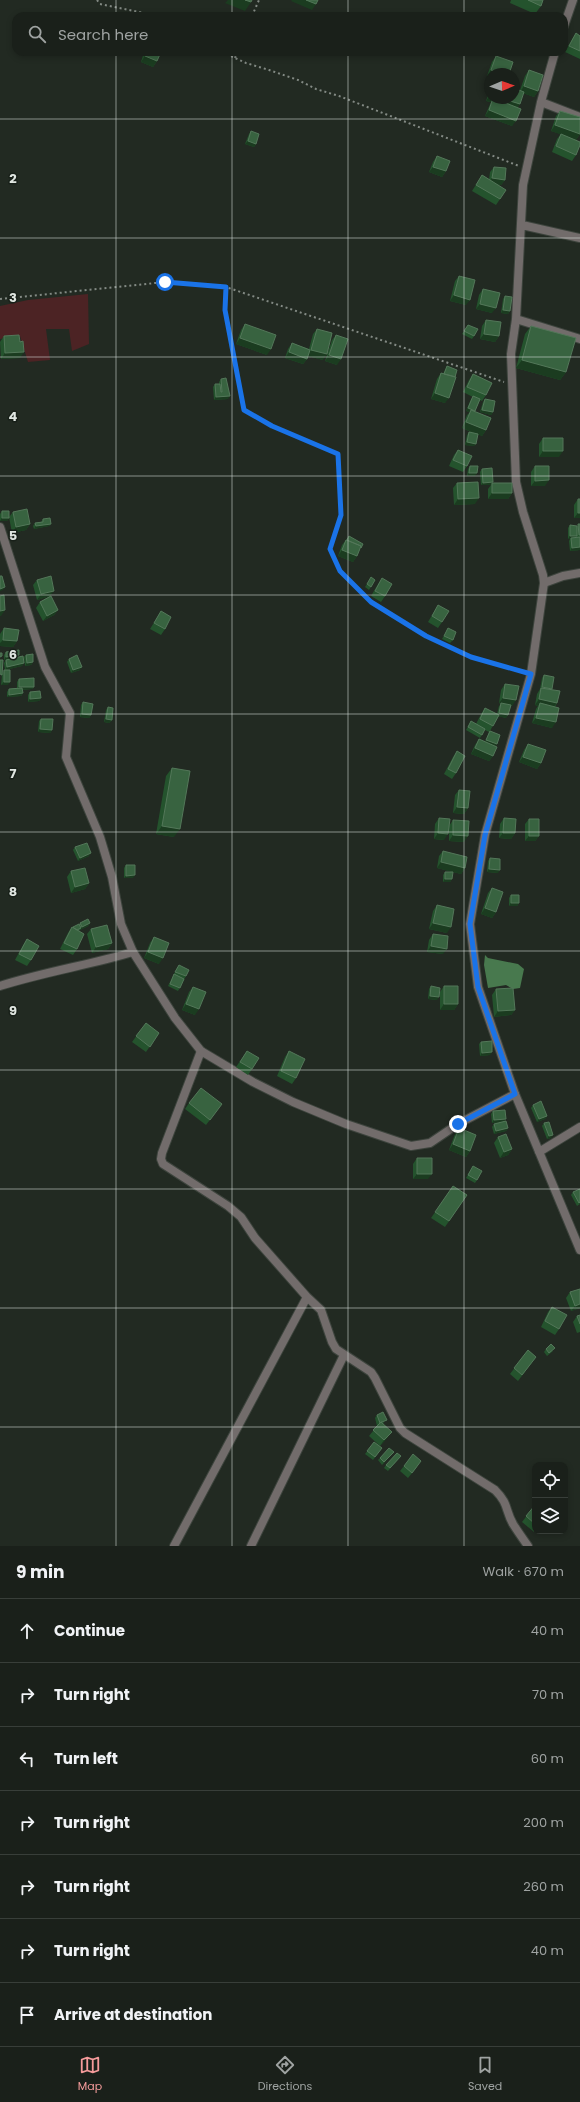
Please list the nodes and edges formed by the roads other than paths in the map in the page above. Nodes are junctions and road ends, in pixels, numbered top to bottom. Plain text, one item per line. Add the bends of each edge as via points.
1 (573, 0) edge
2 (568, 14) edge
3 (554, 56) edge
4 (541, 102) junction
5 (580, 117) edge
6 (522, 225) junction
7 (580, 238) edge
8 (516, 319) junction
9 (580, 339) edge
10 (0, 527) edge
11 (580, 573) edge
12 (544, 583) junction
13 (133, 952) junction
14 (0, 986) edge
15 (201, 1051) junction
16 (515, 1094) junction
17 (580, 1127) edge
18 (539, 1152) junction
19 (580, 1250) edge
20 (307, 1297) junction
21 (344, 1356) junction
22 (174, 1546) edge
23 (251, 1546) edge
24 (528, 1546) edge

1 - 2 street
3 - 4 street
4 - 5 street
4 - 6 street via 523,185
6 - 7 street
6 - 8 street
8 - 9 street
8 - 12 street via 511,354 516,482 522,512
10 - 13 street via 45,667 70,713 66,757 100,837 112,877 121,924
11 - 12 street
12 - 16 street via 531,674 485,835 470,924 478,987
13 - 14 street via 40,973
13 - 15 street via 175,1018
15 - 16 street via 293,1102 346,1124 411,1146 430,1143 458,1124
15 - 20 street via 161,1159 163,1164 241,1217 255,1238
16 - 18 street
17 - 18 street
18 - 19 street
20 - 21 street via 321,1310 332,1342 336,1350
20 - 22 street
21 - 23 street
21 - 24 street via 371,1372 405,1433 502,1497 513,1524

